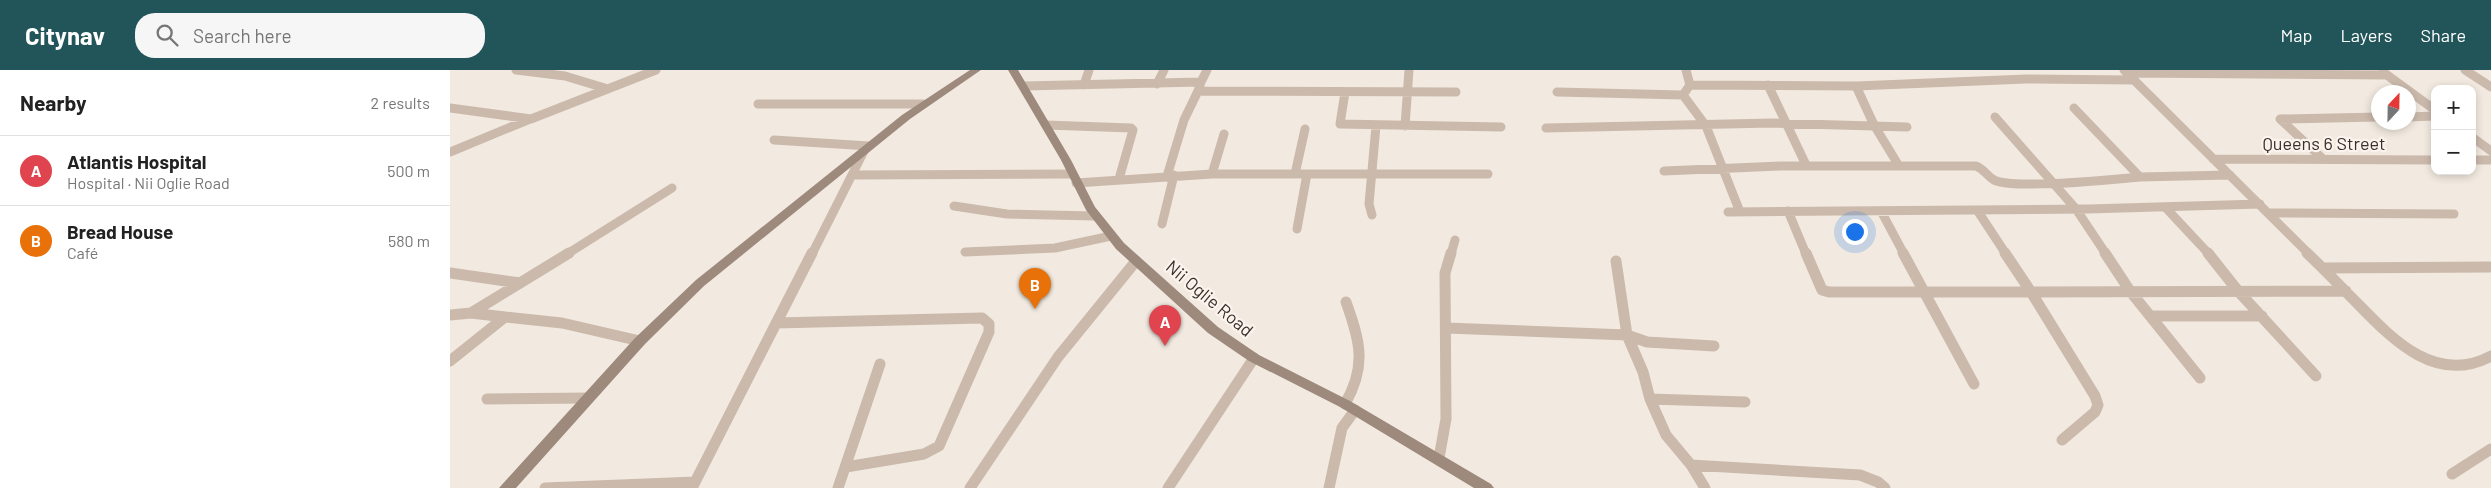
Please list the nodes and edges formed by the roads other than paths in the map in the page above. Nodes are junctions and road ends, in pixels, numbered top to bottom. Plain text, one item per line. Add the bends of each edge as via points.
1 (516, 70) edge
2 (656, 70) edge
3 (976, 70) edge
4 (1014, 70) edge
5 (1089, 70) edge
6 (1164, 70) edge
7 (1207, 70) edge
8 (1409, 70) edge
9 (1686, 70) edge
10 (2016, 70) edge
11 (2380, 70) edge
12 (2465, 70) edge
13 (2128, 74) edge
14 (2387, 75) junction
15 (2026, 79) junction
16 (1157, 84) junction
17 (1084, 85) junction
18 (1690, 85) junction
19 (1768, 85) junction
20 (1023, 86) junction
21 (1856, 86) junction
22 (1200, 87) junction
23 (2491, 87) edge
24 (608, 88) junction
25 (1344, 92) junction
26 (1456, 92) dead end
27 (1557, 92) dead end
28 (1408, 93) junction
29 (1684, 95) junction
30 (758, 104) dead end
31 (923, 104) junction
32 (2431, 107) edge
33 (450, 108) edge
34 (2074, 108) dead end
35 (2416, 116) edge
36 (2431, 116) edge
37 (1995, 117) dead end
38 (2371, 117) edge
39 (531, 119) junction
40 (1046, 125) junction
41 (1788, 125) junction
42 (1874, 125) junction
43 (1376, 126) junction
44 (1405, 126) junction
45 (1706, 126) junction
46 (1502, 127) dead end
47 (1907, 127) dead end
48 (1546, 128) dead end
49 (1305, 129) dead end
50 (1224, 134) dead end
51 (774, 140) dead end
52 (2476, 140) edge
53 (867, 149) junction
54 (2491, 151) edge
55 (450, 152) edge
56 (2213, 159) junction
57 (2323, 159) junction
58 (2431, 160) edge
59 (2476, 160) edge
60 (2491, 160) edge
61 (1806, 165) junction
62 (1724, 166) junction
63 (1899, 166) junction
64 (1664, 171) dead end
65 (852, 174) junction
66 (1212, 174) junction
67 (1295, 174) junction
68 (1307, 174) junction
69 (1371, 174) junction
70 (1488, 174) dead end
71 (1170, 176) junction
72 (2230, 176) junction
73 (2140, 177) junction
74 (1074, 179) junction
75 (1119, 179) junction
76 (2051, 183) junction
77 (672, 188) dead end
78 (2260, 204) junction
79 (954, 206) dead end
80 (2165, 207) junction
81 (2076, 209) junction
82 (1977, 210) junction
83 (1881, 211) junction
84 (1728, 212) dead end
85 (1740, 212) junction
86 (1788, 212) junction
87 (2268, 212) junction
88 (2454, 214) dead end
89 (1372, 215) dead end
90 (1095, 216) junction
91 (1162, 224) dead end
92 (1297, 230) dead end
93 (1111, 236) junction
94 (1455, 240) dead end
95 (964, 252) dead end
96 (1616, 260) dead end
97 (1136, 261) junction
98 (2323, 268) junction
99 (2491, 268) edge
100 (450, 273) edge
101 (520, 283) junction
102 (2130, 291) junction
103 (2238, 291) junction
104 (2346, 291) junction
105 (2030, 292) junction
106 (1927, 294) junction
107 (1346, 302) dead end
108 (471, 314) junction
109 (450, 315) edge
110 (2153, 316) junction
111 (2262, 316) junction
112 (505, 317) junction
113 (776, 323) junction
114 (1446, 328) junction
115 (1627, 335) junction
116 (640, 341) junction
117 (1714, 346) dead end
118 (2491, 356) edge
119 (1254, 358) junction
120 (450, 360) edge
121 (880, 364) dead end
122 (2316, 376) dead end
123 (2200, 378) dead end
124 (1974, 384) dead end
125 (588, 398) junction
126 (1650, 398) junction
127 (487, 399) dead end
128 (1745, 402) dead end
129 (1350, 407) junction
130 (2062, 440) dead end
131 (2491, 449) edge
132 (1439, 458) junction
133 (1691, 464) junction
134 (846, 467) junction
135 (2452, 474) dead end
136 (693, 485) edge
137 (507, 488) edge
138 (545, 488) edge
139 (838, 488) edge
140 (970, 488) edge
141 (1168, 488) edge
142 (1329, 488) edge
143 (1486, 488) edge
144 (1704, 488) edge
145 (1885, 488) edge

1 - 24 street via 565,76
2 - 24 street
3 - 31 street
4 - 20 street, Nii Oglie Road
5 - 17 street
6 - 16 street
7 - 22 street
8 - 28 street
9 - 18 street
10 - 15 street
11 - 14 street
12 - 23 street
13 - 14 street
13 - 15 street
13 - 56 street
14 - 32 street
15 - 21 street
16 - 17 street
16 - 22 street
17 - 20 street
18 - 19 street
18 - 29 street
19 - 21 street
19 - 41 street
20 - 40 street, Nii Oglie Road
21 - 42 street
22 - 25 street
22 - 71 street via 1184,120
24 - 39 street
25 - 28 street
25 - 43 street via 1340,124
26 - 28 street
27 - 29 street
28 - 44 street
29 - 45 street
30 - 31 street
31 - 53 street
33 - 39 street
34 - 73 street
35 - 36 street
37 - 76 street
38 - 57 street via 2280,119
39 - 55 street
40 - 74 street, Nii Oglie Road
40 - 75 street via 1131,128
41 - 42 street
41 - 45 street
41 - 61 street
42 - 47 street
42 - 63 street
43 - 44 street
43 - 69 street
44 - 46 street
45 - 48 street
45 - 62 street
49 - 67 street
50 - 66 street
51 - 53 street
52 - 54 street
53 - 65 street
53 - 116 street via 700,283
56 - 57 street, Queens 6 Street
56 - 72 street
57 - 58 street, Queens 6 Street
59 - 60 street
61 - 62 street
61 - 63 street
62 - 64 street
62 - 85 street
63 - 76 street via 1976,166 2001,182
65 - 74 street
65 - 113 street
66 - 67 street
66 - 71 street
67 - 68 street
68 - 69 street
68 - 92 street
69 - 70 street
69 - 89 street via 1369,204
71 - 75 street
71 - 91 street
72 - 73 street
72 - 78 street
73 - 76 street
74 - 75 street
74 - 90 street, Nii Oglie Road
76 - 81 street
77 - 101 street
78 - 80 street
78 - 87 street
79 - 90 street via 1007,214
80 - 81 street
80 - 103 street via 2203,246
81 - 82 street
81 - 102 street
82 - 83 street
82 - 105 street
83 - 86 street
83 - 106 street
84 - 85 street
85 - 86 street
86 - 106 street via 1822,290 1838,294
87 - 88 street
87 - 98 street
90 - 93 street, Nii Oglie Road
93 - 95 street via 1055,248
93 - 97 street, Nii Oglie Road
94 - 114 street via 1445,273
96 - 115 street
97 - 119 street, Nii Oglie Road via 1213,330
97 - 140 street via 1058,357
98 - 99 street
98 - 104 street
100 - 101 street
101 - 108 street
102 - 103 street
102 - 105 street
102 - 110 street
103 - 104 street
103 - 111 street
104 - 118 street via 2389,336 2416,355 2434,363 2466,366
105 - 106 street
105 - 130 street via 2098,405 2095,412
106 - 124 street
107 - 129 street via 1358,334 1361,370
108 - 109 street
108 - 112 street
110 - 111 street
110 - 123 street
111 - 122 street
112 - 116 street via 562,323
112 - 120 street
113 - 134 street via 982,318 989,324 989,332 939,446 924,454
113 - 136 street
114 - 115 street
114 - 132 street via 1446,419
115 - 117 street via 1647,342
115 - 126 street
116 - 125 street
119 - 129 street, Nii Oglie Road
119 - 141 street
121 - 134 street
125 - 127 street
125 - 137 street
126 - 128 street
126 - 133 street via 1666,436
129 - 132 street, Nii Oglie Road
129 - 142 street
131 - 135 street
132 - 143 street, Nii Oglie Road
133 - 144 street
133 - 145 street via 1860,475
134 - 139 street
136 - 138 street

